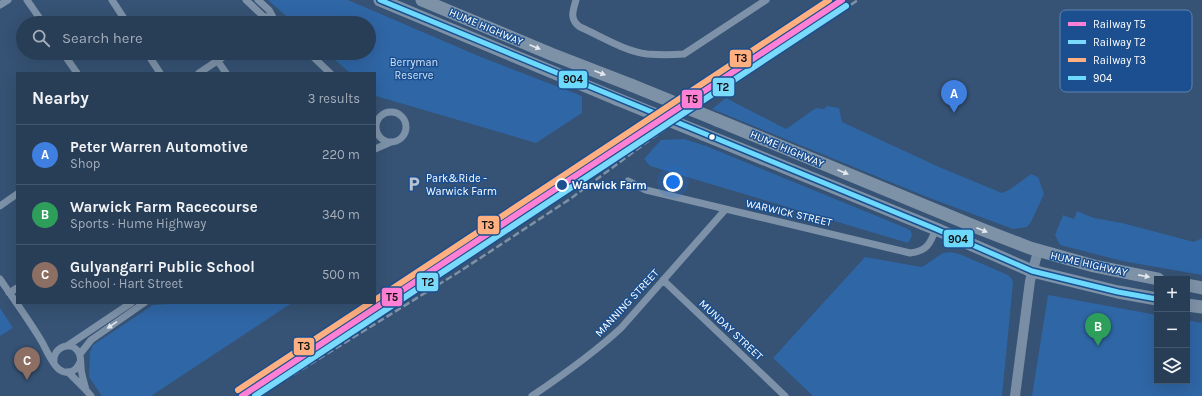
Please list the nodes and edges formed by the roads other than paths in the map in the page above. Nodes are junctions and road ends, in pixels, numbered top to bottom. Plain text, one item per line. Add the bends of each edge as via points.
1 (8, 0) edge
2 (27, 0) edge
3 (112, 0) edge
4 (246, 0) edge
5 (258, 0) edge
6 (380, 0) edge
7 (422, 0) edge
8 (576, 0) edge
9 (766, 0) edge
10 (0, 5) edge
11 (38, 16) edge
12 (122, 16) edge
13 (263, 16) edge
14 (272, 16) edge
15 (68, 60) edge
16 (152, 60) edge
17 (217, 60) joint
18 (316, 60) edge
19 (76, 72) edge
20 (159, 72) edge
21 (200, 72) edge
22 (225, 72) edge
23 (329, 72) edge
24 (378, 115) edge
25 (376, 134) edge
26 (393, 142) junction
27 (376, 149) edge
28 (628, 181) dead end
29 (16, 195) edge
30 (0, 206) edge
31 (725, 210) junction
32 (936, 229) junction
33 (1038, 251) junction
34 (1032, 271) junction
35 (1154, 278) edge
36 (0, 279) edge
37 (663, 280) junction
38 (1190, 286) edge
39 (1202, 288) edge
40 (16, 289) edge
41 (9, 293) junction
42 (1154, 298) edge
43 (16, 304) edge
44 (16, 304) edge
45 (130, 304) edge
46 (142, 304) edge
47 (1190, 306) edge
48 (1202, 308) edge
49 (41, 341) junction
50 (67, 346) junction
51 (59, 349) junction
52 (80, 354) junction
53 (80, 362) junction
54 (55, 364) junction
55 (68, 372) junction
56 (88, 393) edge
57 (532, 396) edge
58 (785, 396) edge
59 (1015, 396) edge

1 - 10 street
2 - 11 street
3 - 12 street
4 - 13 street
5 - 14 street
6 - 32 highway, HUME HIGHWAY, bridge
7 -> 33 highway, HUME HIGHWAY, bridge
8 - 9 street via 572,12 573,20 580,27 646,54 670,55 684,54
15 - 19 street
16 - 20 street
17 - 21 street
17 - 22 street
18 - 23 street
24 - 25 street
24 - 26 street via 398,114 404,121 404,135
25 - 26 street via 385,141
26 - 27 street
28 - 31 street, WARWICK STREET via 646,190
29 - 30 street
31 - 32 street, WARWICK STREET via 910,253 925,248
31 - 37 street, MANNING STREET
32 - 34 highway, HUME HIGHWAY
33 - 34 main road
33 -> 35 highway, HUME HIGHWAY
34 - 42 highway, HUME HIGHWAY
34 - 59 main road
36 - 41 street
37 - 57 street, MANNING STREET via 621,328 565,374
37 - 58 street, MUNDAY STREET
38 - 39 highway
40 - 41 street
41 - 43 street
44 - 49 street
45 - 50 street
46 -> 52 street via 94,336
47 - 48 highway
49 - 51 street
49 - 54 street
50 - 51 street
50 - 52 street via 75,348
51 - 54 street via 54,356
52 - 53 street
53 - 55 street via 76,369
53 - 56 street
54 - 55 street via 60,371
55 - 56 street

